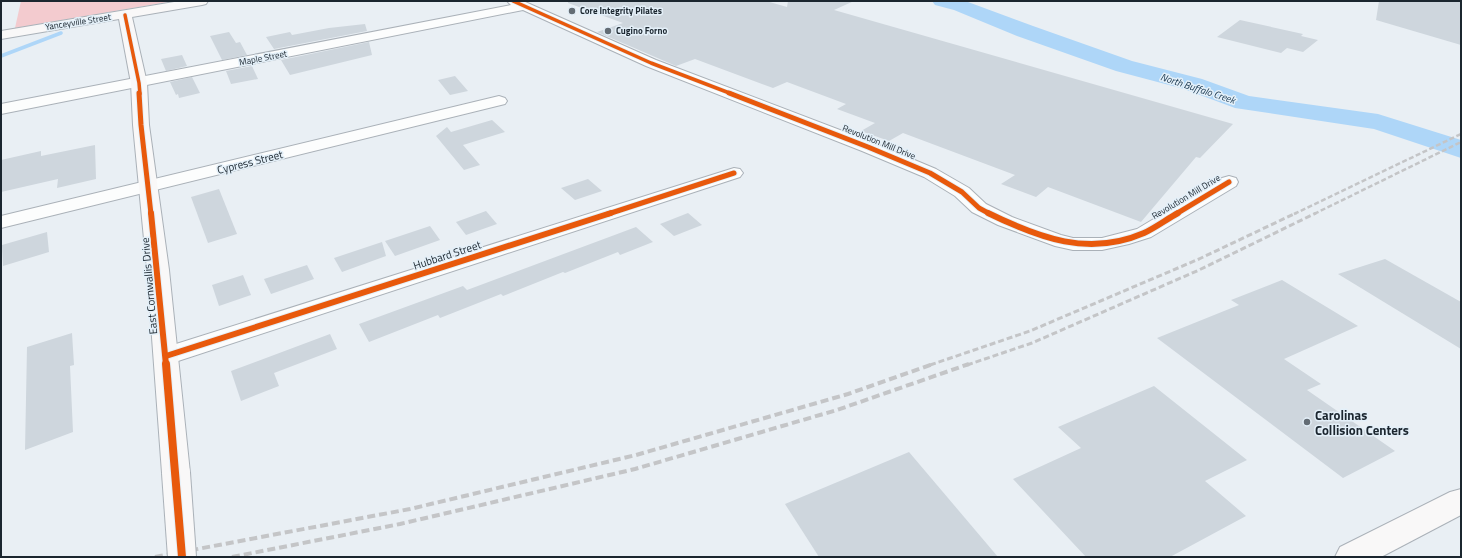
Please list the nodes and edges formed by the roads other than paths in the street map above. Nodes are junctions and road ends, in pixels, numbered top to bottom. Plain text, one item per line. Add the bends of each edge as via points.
1 (202, 1) edge
2 (519, 4) edge
3 (125, 15) junction
4 (1, 35) edge
5 (139, 82) junction
6 (499, 101) dead end
7 (1, 109) edge
8 (734, 173) dead end
9 (1229, 182) dead end
10 (149, 186) junction
11 (1, 222) edge
12 (166, 356) junction
13 (1461, 501) edge
14 (182, 557) edge
15 (1351, 557) edge

1 - 3 main road, Yanceyville Street
2 - 5 street, Maple Street
2 - 9 street, Revolution Mill Drive via 651,63 930,173 962,192 979,208 1055,240 1073,244 1102,244 1144,233
3 - 4 main road, Yanceyville Street
3 - 5 main road, East Cornwallis Drive
5 - 7 street, Maple Street
5 - 10 main road, East Cornwallis Drive via 141,125
6 - 10 street, Cypress Street
8 - 12 street, Hubbard Street
10 - 11 street, Cypress Street
10 - 12 main road, East Cornwallis Drive
12 - 14 main road, East Cornwallis Drive, bridge
13 - 15 main road

